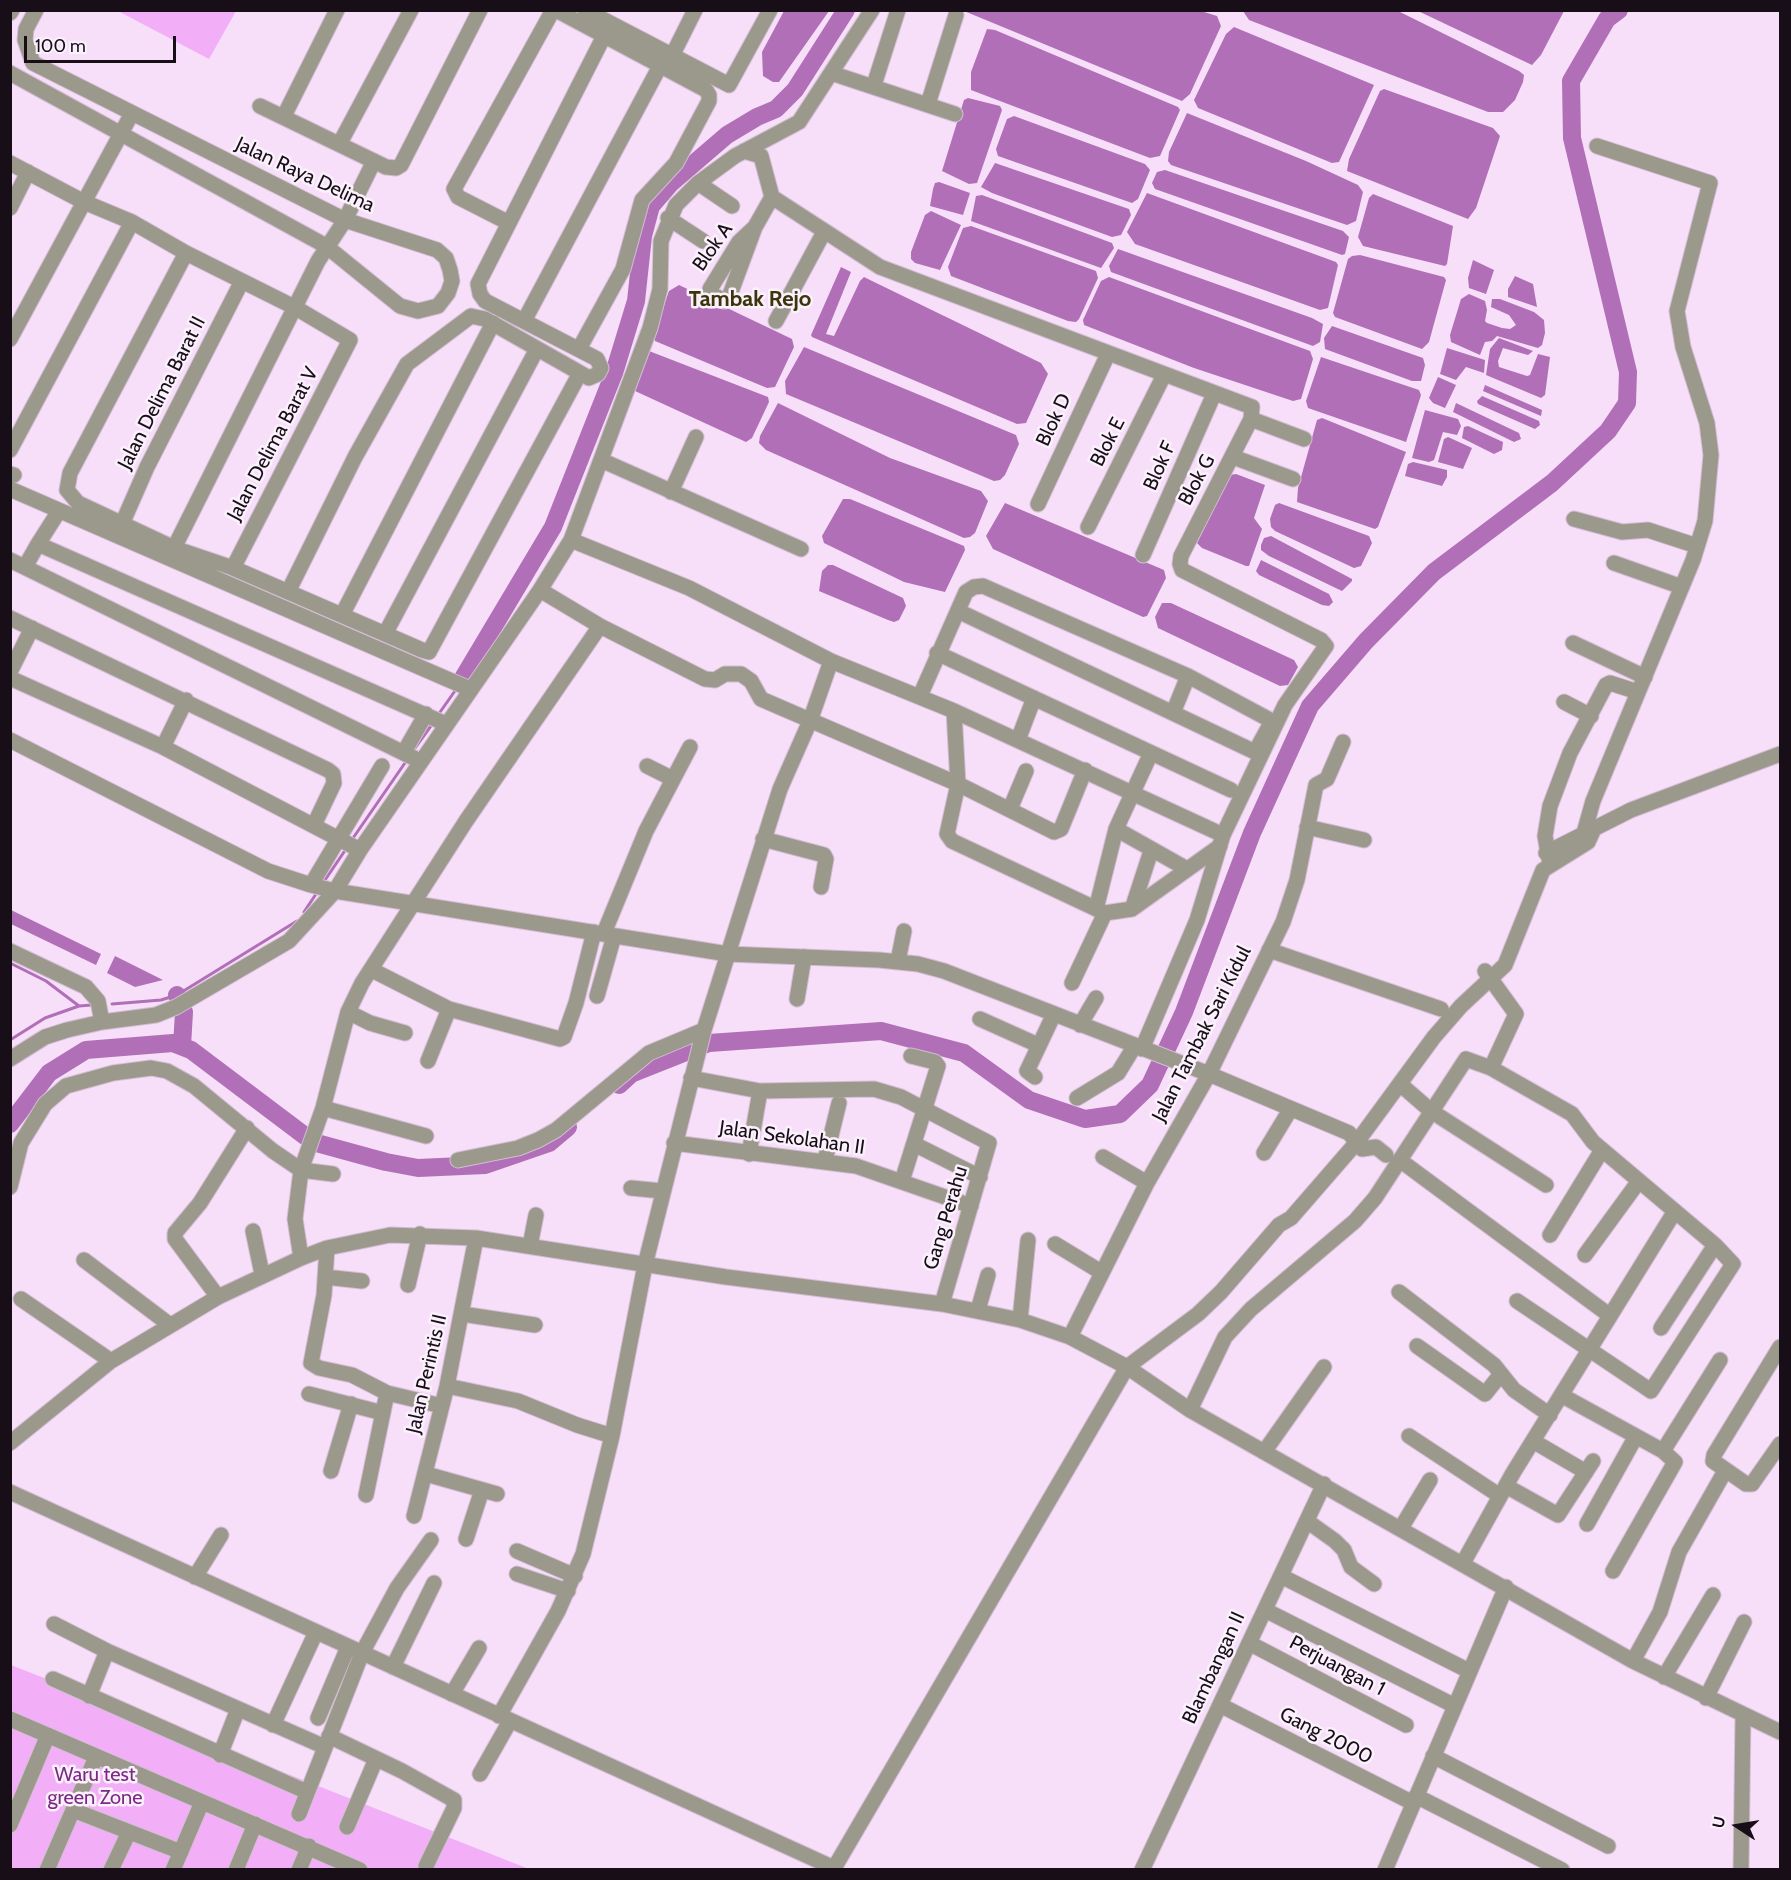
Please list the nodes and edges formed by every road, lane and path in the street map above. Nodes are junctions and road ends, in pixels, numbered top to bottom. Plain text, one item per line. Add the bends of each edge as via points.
1 (36, 10) edge
2 (337, 10) edge
3 (411, 10) edge
4 (480, 10) edge
5 (554, 10) edge
6 (585, 10) edge
7 (696, 10) edge
8 (770, 10) edge
9 (872, 10) edge
10 (898, 10) edge
11 (956, 15) dead end
12 (611, 23) edge
13 (673, 54) junction
14 (33, 63) junction
15 (660, 66) junction
16 (831, 73) junction
17 (17, 77) edge
18 (873, 85) junction
19 (928, 104) junction
20 (260, 106) dead end
21 (955, 114) dead end
22 (131, 115) junction
23 (284, 116) junction
24 (121, 135) junction
25 (340, 143) junction
26 (1597, 146) dead end
27 (744, 151) junction
28 (374, 161) junction
29 (10, 163) edge
30 (28, 172) junction
31 (698, 183) junction
32 (772, 197) junction
33 (84, 202) junction
34 (732, 206) dead end
35 (10, 208) edge
36 (668, 218) junction
37 (345, 220) junction
38 (132, 222) junction
39 (507, 222) junction
40 (824, 232) junction
41 (703, 241) dead end
42 (326, 246) junction
43 (186, 253) junction
44 (242, 281) junction
45 (452, 281) junction
46 (478, 284) junction
47 (717, 297) dead end
48 (438, 306) junction
49 (296, 308) junction
50 (524, 321) junction
51 (776, 321) dead end
52 (493, 323) junction
53 (453, 329) junction
54 (10, 339) edge
55 (537, 348) junction
56 (579, 349) junction
57 (1108, 354) junction
58 (580, 373) junction
59 (1164, 375) junction
60 (1214, 394) junction
61 (1252, 414) junction
62 (696, 437) dead end
63 (1304, 439) dead end
64 (10, 450) edge
65 (1233, 458) junction
66 (601, 460) junction
67 (12, 479) edge
68 (1293, 479) dead end
69 (671, 492) junction
70 (1038, 504) dead end
71 (59, 510) junction
72 (1574, 519) dead end
73 (122, 524) junction
74 (1088, 527) dead end
75 (571, 540) junction
76 (38, 544) junction
77 (1697, 546) junction
78 (174, 548) junction
79 (801, 549) dead end
80 (1143, 555) dead end
81 (10, 560) edge
82 (1614, 563) dead end
83 (25, 567) junction
84 (233, 568) junction
85 (1682, 587) junction
86 (540, 590) junction
87 (288, 592) junction
88 (958, 611) junction
89 (342, 615) junction
90 (10, 618) edge
91 (600, 626) junction
92 (32, 628) junction
93 (385, 634) junction
94 (1573, 643) dead end
95 (937, 653) junction
96 (831, 661) junction
97 (10, 672) edge
98 (1188, 676) junction
99 (1644, 677) junction
100 (10, 678) edge
101 (463, 687) junction
102 (1638, 692) junction
103 (920, 696) junction
104 (1034, 698) junction
105 (186, 700) junction
106 (1564, 702) dead end
107 (954, 711) junction
108 (1173, 713) junction
109 (1591, 716) junction
110 (436, 718) junction
111 (810, 721) junction
112 (10, 740) edge
113 (1018, 740) junction
114 (1343, 742) dead end
115 (163, 747) junction
116 (690, 747) dead end
117 (1151, 753) junction
118 (1780, 754) edge
119 (411, 756) junction
120 (382, 766) dead end
121 (647, 766) dead end
122 (1085, 770) junction
123 (1026, 771) dead end
124 (674, 779) junction
125 (958, 784) junction
126 (1231, 790) dead end
127 (1132, 793) junction
128 (378, 800) junction
129 (1010, 809) junction
130 (314, 825) junction
131 (1307, 827) junction
132 (1116, 829) junction
133 (1588, 835) junction
134 (763, 839) junction
135 (1364, 840) dead end
136 (1221, 841) junction
137 (349, 844) junction
138 (1151, 851) junction
139 (1549, 858) junction
140 (1187, 869) junction
141 (821, 887) dead end
142 (322, 888) junction
143 (416, 903) junction
144 (1132, 909) junction
145 (1101, 911) junction
146 (904, 931) dead end
147 (604, 934) junction
148 (1269, 950) junction
149 (10, 951) edge
150 (728, 954) junction
151 (804, 957) junction
152 (898, 961) junction
153 (372, 970) junction
154 (1489, 975) junction
155 (1072, 983) dead end
156 (597, 996) dead end
157 (1096, 998) dead end
158 (797, 999) dead end
159 (449, 1009) junction
160 (1441, 1010) dead end
161 (101, 1012) junction
162 (348, 1012) junction
163 (1054, 1014) junction
164 (980, 1019) dead end
165 (1080, 1025) junction
166 (405, 1033) dead end
167 (702, 1034) junction
168 (1038, 1045) junction
169 (1142, 1049) junction
170 (912, 1056) dead end
171 (10, 1059) edge
172 (428, 1061) dead end
173 (1491, 1068) junction
174 (1209, 1074) junction
175 (691, 1076) junction
176 (1035, 1077) dead end
177 (1400, 1084) junction
178 (760, 1091) junction
179 (1077, 1098) dead end
180 (839, 1103) dead end
181 (323, 1108) junction
182 (923, 1108) junction
183 (1290, 1110) junction
184 (1431, 1111) junction
185 (247, 1128) junction
186 (426, 1136) dead end
187 (1357, 1142) junction
188 (674, 1143) junction
189 (914, 1144) junction
190 (1602, 1150) junction
191 (1264, 1153) dead end
192 (749, 1154) junction
193 (1103, 1157) dead end
194 (1394, 1158) junction
195 (458, 1160) dead end
196 (825, 1160) junction
197 (302, 1166) junction
198 (333, 1174) dead end
199 (980, 1176) junction
200 (902, 1181) junction
201 (1639, 1181) junction
202 (1147, 1183) junction
203 (1546, 1185) dead end
204 (10, 1187) edge
205 (630, 1188) dead end
206 (662, 1191) junction
207 (971, 1206) junction
208 (1675, 1211) junction
209 (536, 1215) dead end
210 (253, 1231) dead end
211 (420, 1234) junction
212 (1550, 1235) dead end
213 (476, 1239) junction
214 (1028, 1240) dead end
215 (1056, 1244) dead end
216 (1715, 1245) junction
217 (530, 1246) junction
218 (327, 1248) junction
219 (1585, 1255) dead end
220 (301, 1258) junction
221 (84, 1260) dead end
222 (645, 1265) junction
223 (1101, 1272) junction
224 (262, 1274) junction
225 (988, 1275) dead end
226 (325, 1277) junction
227 (362, 1281) dead end
228 (408, 1285) dead end
229 (1399, 1292) dead end
230 (218, 1297) junction
231 (21, 1299) dead end
232 (1517, 1301) dead end
233 (942, 1304) junction
234 (978, 1310) junction
235 (462, 1314) junction
236 (1609, 1315) junction
237 (1020, 1320) junction
238 (170, 1325) junction
239 (534, 1325) dead end
240 (1661, 1328) dead end
241 (1070, 1337) junction
242 (1417, 1346) dead end
243 (1780, 1347) edge
244 (1588, 1350) junction
245 (1720, 1359) dead end
246 (111, 1361) junction
247 (1126, 1367) junction
248 (1323, 1367) dead end
249 (1501, 1374) junction
250 (447, 1386) junction
251 (387, 1393) junction
252 (309, 1394) dead end
253 (1561, 1395) junction
254 (351, 1404) junction
255 (442, 1406) junction
256 (1190, 1410) junction
257 (383, 1413) junction
258 (1550, 1415) junction
259 (612, 1436) junction
260 (1409, 1436) dead end
261 (1635, 1438) junction
262 (1533, 1441) junction
263 (10, 1443) edge
264 (1780, 1444) edge
265 (1663, 1451) junction
266 (1264, 1452) junction
267 (331, 1471) dead end
268 (1725, 1471) junction
269 (426, 1474) junction
270 (1430, 1480) dead end
271 (1503, 1491) junction
272 (10, 1492) edge
273 (1320, 1493) junction
274 (366, 1495) dead end
275 (414, 1516) dead end
276 (1306, 1521) junction
277 (1587, 1524) dead end
278 (1401, 1528) junction
279 (221, 1535) dead end
280 (466, 1539) dead end
281 (431, 1540) dead end
282 (517, 1551) dead end
283 (1463, 1563) junction
284 (1613, 1571) dead end
285 (517, 1574) dead end
286 (575, 1576) junction
287 (1281, 1576) junction
288 (195, 1577) junction
289 (434, 1583) dead end
290 (1374, 1584) dead end
291 (568, 1591) junction
292 (1502, 1595) junction
293 (1713, 1595) dead end
294 (1265, 1610) junction
295 (1744, 1622) dead end
296 (54, 1624) dead end
297 (316, 1632) junction
298 (1249, 1643) junction
299 (479, 1648) dead end
300 (355, 1650) junction
301 (107, 1651) junction
302 (1634, 1661) junction
303 (393, 1667) junction
304 (1469, 1671) junction
305 (1664, 1677) junction
306 (53, 1678) dead end
307 (452, 1694) junction
308 (89, 1696) junction
309 (1706, 1698) junction
310 (1220, 1705) junction
311 (1455, 1706) junction
312 (238, 1709) junction
313 (1743, 1714) junction
314 (318, 1718) dead end
315 (505, 1718) junction
316 (10, 1719) edge
317 (273, 1725) junction
318 (1406, 1725) dead end
319 (1780, 1732) edge
320 (48, 1735) junction
321 (327, 1741) junction
322 (220, 1755) junction
323 (96, 1756) junction
324 (1433, 1756) junction
325 (376, 1759) junction
326 (480, 1774) dead end
327 (307, 1792) junction
328 (1415, 1800) junction
329 (202, 1802) junction
330 (73, 1810) junction
331 (299, 1814) dead end
332 (255, 1824) junction
333 (10, 1825) edge
334 (347, 1827) dead end
335 (129, 1832) junction
336 (309, 1846) junction
337 (1608, 1846) dead end
338 (181, 1851) junction
339 (426, 1866) dead end
340 (839, 1867) edge
341 (355, 1868) edge
342 (47, 1869) edge
343 (111, 1869) edge
344 (173, 1869) edge
345 (236, 1869) edge
346 (299, 1869) edge
347 (1142, 1869) edge
348 (1385, 1869) edge
349 (1562, 1869) edge
350 (1741, 1869) edge

1 - 14 street via 26,28 25,40
2 - 23 street
3 - 25 street
4 - 28 street via 401,165 396,168
5 - 12 street
5 - 39 street via 454,189 458,197
6 - 12 street
7 - 13 street
8 - 13 street via 729,85
9 - 16 street
10 - 18 street
11 - 19 street
12 - 13 street
12 - 15 street
12 - 39 street
14 - 17 street
14 - 22 street, Jalan Raya Delima
15 - 50 street
15 - 56 street via 706,90 708,101 676,163 642,200 623,268
16 - 18 street
16 - 27 street via 799,122
17 - 24 street
18 - 19 street
19 - 21 street
20 - 23 street
22 - 24 street
22 - 37 street, Jalan Raya Delima
23 - 25 street
24 - 33 street
24 - 42 street
25 - 28 street
26 - 77 street via 1711,184 1677,311 1683,347 1711,440 1708,500
27 - 31 street
27 - 32 street via 761,156
28 - 37 street
29 - 30 street
30 - 33 street
30 - 35 street
31 - 34 street
31 - 36 street
32 - 40 street
32 - 47 street, Blok A via 740,242
33 - 38 street
33 - 54 street
36 - 41 street
36 - 66 street via 661,241 660,289 653,318
37 - 42 street
37 - 45 street, Jalan Raya Delima via 437,249 446,258
38 - 43 street
38 - 64 street
39 - 46 street
40 - 51 street
40 - 57 street via 880,267
42 - 48 street via 400,306 418,311
42 - 49 street
43 - 44 street
43 - 73 street via 66,484 78,503
44 - 49 street
44 - 73 street, Jalan Delima Barat II
45 - 46 street
45 - 48 street
46 - 50 street via 486,301
48 - 53 street
49 - 78 street
49 - 84 street, Jalan Delima Barat V via 350,340
50 - 56 street
52 - 53 street via 471,316
52 - 55 street
52 - 89 street
53 - 87 street via 407,364 355,457
55 - 58 street
55 - 93 street
56 - 58 street via 597,359 601,368 594,377
57 - 59 street
57 - 70 street, Blok D
58 - 93 street via 429,652
59 - 60 street
59 - 74 street, Blok E
60 - 61 street via 1249,405
60 - 80 street, Blok F
61 - 63 street
61 - 65 street, Blok G
62 - 69 street
65 - 68 street
65 - 136 street, Blok G via 1181,556 1182,570 1326,645 1285,705
66 - 69 street
66 - 75 street
67 - 71 street
69 - 79 street
71 - 76 street
71 - 101 street
72 - 77 street via 1622,532 1648,530
73 - 78 street
75 - 86 street
75 - 96 street via 689,588
76 - 83 street
76 - 110 street
77 - 85 street
78 - 84 street
81 - 83 street
82 - 85 street
83 - 119 street
84 - 87 street
85 - 99 street
86 - 91 street
86 - 101 street
87 - 89 street
88 - 95 street
88 - 98 street via 966,592 983,586
88 - 108 street
89 - 93 street
90 - 92 street
91 - 111 street via 705,680 741,674 754,685 761,699
91 - 143 street via 466,821
92 - 97 street
92 - 105 street
94 - 99 street
95 - 103 street
95 - 104 street
96 - 103 street
96 - 111 street
98 - 108 street
98 - 108 street via 1272,721 1255,752
99 - 102 street
100 - 115 street
101 - 110 street
102 - 109 street via 1608,683
102 - 133 street via 1593,801
103 - 107 street
104 - 113 street
104 - 117 street
105 - 115 street
105 - 130 street via 333,774 334,783
106 - 109 street
107 - 113 street
107 - 125 street
109 - 139 street via 1570,753 1550,806 1545,836
110 - 119 street
110 - 119 street
111 - 125 street
111 - 134 street via 783,780
112 - 142 street via 268,871
113 - 122 street
114 - 131 street, Jalan Tambak Sari Kidul via 1327,779 1316,785
115 - 130 street
116 - 124 street
117 - 126 street
117 - 127 street
118 - 133 street via 1631,810
119 - 128 street
120 - 128 street
121 - 124 street
122 - 127 street
122 - 129 street via 1058,831
123 - 129 street
124 - 147 street via 646,831
125 - 129 street
125 - 145 street via 948,838
127 - 132 street
127 - 136 street
128 - 137 street
128 - 137 street
130 - 137 street
131 - 135 street
131 - 148 street, Jalan Tambak Sari Kidul via 1293,897
132 - 138 street
132 - 145 street
133 - 139 street
134 - 141 street via 824,855
134 - 150 street
136 - 140 street
136 - 169 street via 1197,920
137 - 142 street
137 - 142 street
138 - 140 street
138 - 144 street
139 - 154 street via 1523,904 1510,957
140 - 144 street
142 - 143 street
142 - 161 street via 289,941 182,1004 156,1015
143 - 147 street
143 - 153 street
144 - 145 street
145 - 155 street
146 - 152 street
147 - 150 street
147 - 156 street
147 - 159 street via 562,1038
148 - 160 street
148 - 174 street, Jalan Tambak Sari Kidul
149 - 161 street via 86,987
150 - 151 street
150 - 167 street
151 - 152 street
151 - 158 street
152 - 163 street via 944,971
153 - 159 street
153 - 162 street
154 - 173 street via 1516,1011
154 - 177 street via 1454,1013
157 - 165 street
159 - 172 street
161 - 171 street via 45,1037
162 - 166 street
162 - 181 street
163 - 165 street
163 - 168 street
164 - 168 street
165 - 169 street
167 - 175 street
167 - 195 street via 649,1053 556,1130 538,1140
168 - 176 street via 1027,1071
169 - 174 street
169 - 179 street via 1118,1073
170 - 182 street via 937,1064
173 - 184 street via 1466,1059
173 - 190 street via 1572,1114
174 - 183 street
174 - 202 street, Jalan Tambak Sari Kidul
175 - 178 street
175 - 188 street
177 - 184 street
177 - 187 street
178 - 182 street via 873,1089
178 - 192 street
180 - 196 street
181 - 186 street
181 - 197 street
182 - 189 street
182 - 199 street, Gang Perahu via 990,1145
183 - 187 street via 1349,1133
183 - 191 street
184 - 194 street
184 - 203 street
185 - 197 street via 273,1151
185 - 204 street via 194,1086 167,1071 151,1068 85,1079 66,1086 45,1104 21,1143
185 - 230 street via 200,1203 175,1233
187 - 194 street via 1362,1149 1376,1147
187 - 247 street via 1221,1292 1191,1320
188 - 192 street, Jalan Sekolahan II
188 - 206 street
189 - 199 street
189 - 200 street
190 - 201 street
190 - 212 street
192 - 196 street, Jalan Sekolahan II
193 - 202 street
194 - 236 street
194 - 256 street via 1355,1221 1231,1329
196 - 200 street, Jalan Sekolahan II
197 - 198 street
197 - 220 street via 296,1219
199 - 207 street, Gang Perahu
200 - 207 street, Jalan Sekolahan II
201 - 208 street
201 - 219 street
202 - 223 street, Jalan Tambak Sari Kidul
205 - 206 street
206 - 222 street
207 - 233 street, Gang Perahu
208 - 216 street
208 - 236 street
209 - 217 street
210 - 224 street
211 - 213 street
211 - 218 street via 390,1235
211 - 228 street
213 - 217 street
213 - 235 street, Jalan Perintis II
214 - 237 street
215 - 223 street
216 - 240 street
216 - 244 street via 1731,1260 1730,1271 1651,1391
217 - 222 street
218 - 220 street
218 - 226 street
220 - 224 street
221 - 238 street
222 - 233 street
222 - 259 street
223 - 241 street, Jalan Tambak Sari Kidul
224 - 230 street
225 - 234 street
226 - 227 street
226 - 251 street via 310,1363 365,1380
229 - 249 street
230 - 238 street
231 - 246 street
232 - 244 street
233 - 234 street
234 - 237 street
235 - 239 street
235 - 250 street, Jalan Perintis II
236 - 244 street
237 - 241 street
238 - 246 street
241 - 247 street
242 - 249 street via 1486,1394
243 - 268 street via 1714,1455 1714,1462
244 - 253 street
245 - 265 street
246 - 263 street
247 - 256 street
247 - 340 street
248 - 266 street
249 - 258 street via 1514,1390
250 - 255 street, Jalan Perintis II
250 - 259 street via 518,1401
251 - 255 street
251 - 257 street
252 - 254 street
253 - 258 street
253 - 261 street
254 - 257 street
254 - 267 street
255 - 269 street, Jalan Perintis II
256 - 266 street
257 - 274 street
258 - 262 street
259 - 286 street
260 - 271 street
261 - 265 street
261 - 277 street
262 - 271 street
262 - 271 street via 1589,1466 1557,1515
264 - 268 street via 1752,1484
265 - 284 street via 1675,1464
266 - 273 street
268 - 302 street via 1679,1551 1660,1612
269 - 275 street, Jalan Perintis II
269 - 280 street via 489,1492
270 - 278 street
271 - 283 street
272 - 288 street
273 - 276 street, Blambangan II
273 - 278 street
276 - 287 street, Blambangan II
276 - 290 street via 1335,1541 1344,1550 1351,1568
278 - 283 street
279 - 288 street
281 - 300 street
282 - 286 street
283 - 292 street
285 - 291 street
286 - 291 street
287 - 294 street, Blambangan II
287 - 304 street
288 - 297 street
289 - 303 street
291 - 315 street
292 - 302 street
292 - 304 street
293 - 305 street
294 - 298 street, Blambangan II
294 - 311 street
295 - 309 street
296 - 301 street
297 - 300 street
297 - 317 street
298 - 310 street, Blambangan II
298 - 318 street, Perjuangan 1
299 - 307 street
300 - 303 street
300 - 314 street
300 - 321 street
301 - 308 street
301 - 312 street
302 - 305 street
303 - 307 street
304 - 311 street
305 - 309 street
306 - 308 street
307 - 315 street
308 - 322 street
309 - 313 street
310 - 328 street, Gang 2000
310 - 347 street, Blambangan II
311 - 324 street
312 - 317 street
312 - 322 street
313 - 319 street
313 - 350 street
315 - 326 street
315 - 340 street
316 - 320 street
317 - 321 street
320 - 323 street
320 - 333 street
321 - 325 street
321 - 327 street
322 - 327 street
323 - 329 street
323 - 330 street
324 - 328 street
324 - 337 street
325 - 334 street
325 - 339 street via 454,1800 454,1808
327 - 331 street
328 - 348 street
328 - 349 street, Gang 2000
329 - 332 street
329 - 338 street
330 - 335 street
330 - 342 street
332 - 336 street
332 - 345 street
335 - 338 street
335 - 343 street
336 - 341 street
336 - 346 street
338 - 344 street

